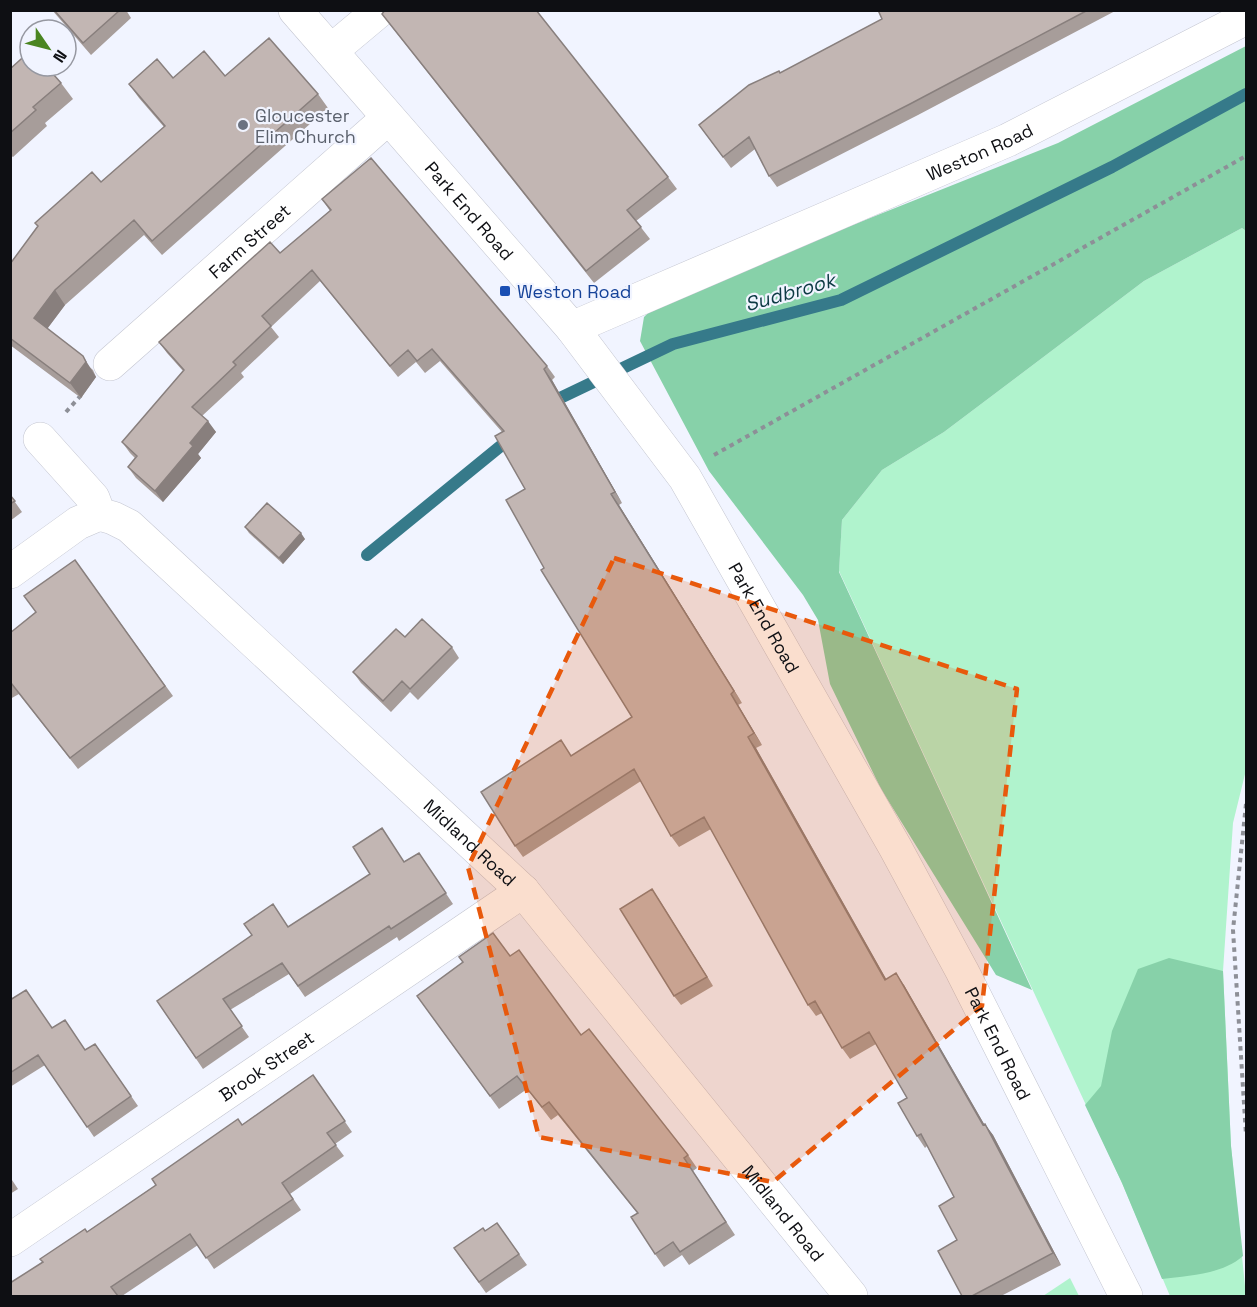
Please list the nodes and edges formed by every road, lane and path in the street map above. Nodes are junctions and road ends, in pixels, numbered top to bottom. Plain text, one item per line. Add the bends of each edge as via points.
1 (295, 10) edge
2 (380, 10) edge
3 (1246, 18) edge
4 (332, 51) junction
5 (388, 118) junction
6 (1246, 156) edge
7 (572, 328) junction
8 (110, 364) joint
9 (40, 439) joint
10 (681, 473) junction
11 (99, 514) junction
12 (10, 572) edge
13 (1246, 804) edge
14 (523, 891) junction
15 (1246, 1135) edge
16 (10, 1240) edge
17 (851, 1296) edge
18 (1126, 1296) edge

1 - 4 street, Park End Road
2 - 4 street
3 - 7 street, Weston Road via 1008,140
4 - 5 street, Park End Road
5 - 7 street, Park End Road
5 - 8 street, Farm Street
6 - 10 path
7 - 10 street, Park End Road
8 - 9 path
9 - 11 street via 93,498
10 - 18 street, Park End Road via 963,971
11 - 12 street via 78,523
11 - 14 street, Midland Road via 129,526
13 - 15 path via 1233,930
14 - 16 street, Brook Street
14 - 17 street, Midland Road

